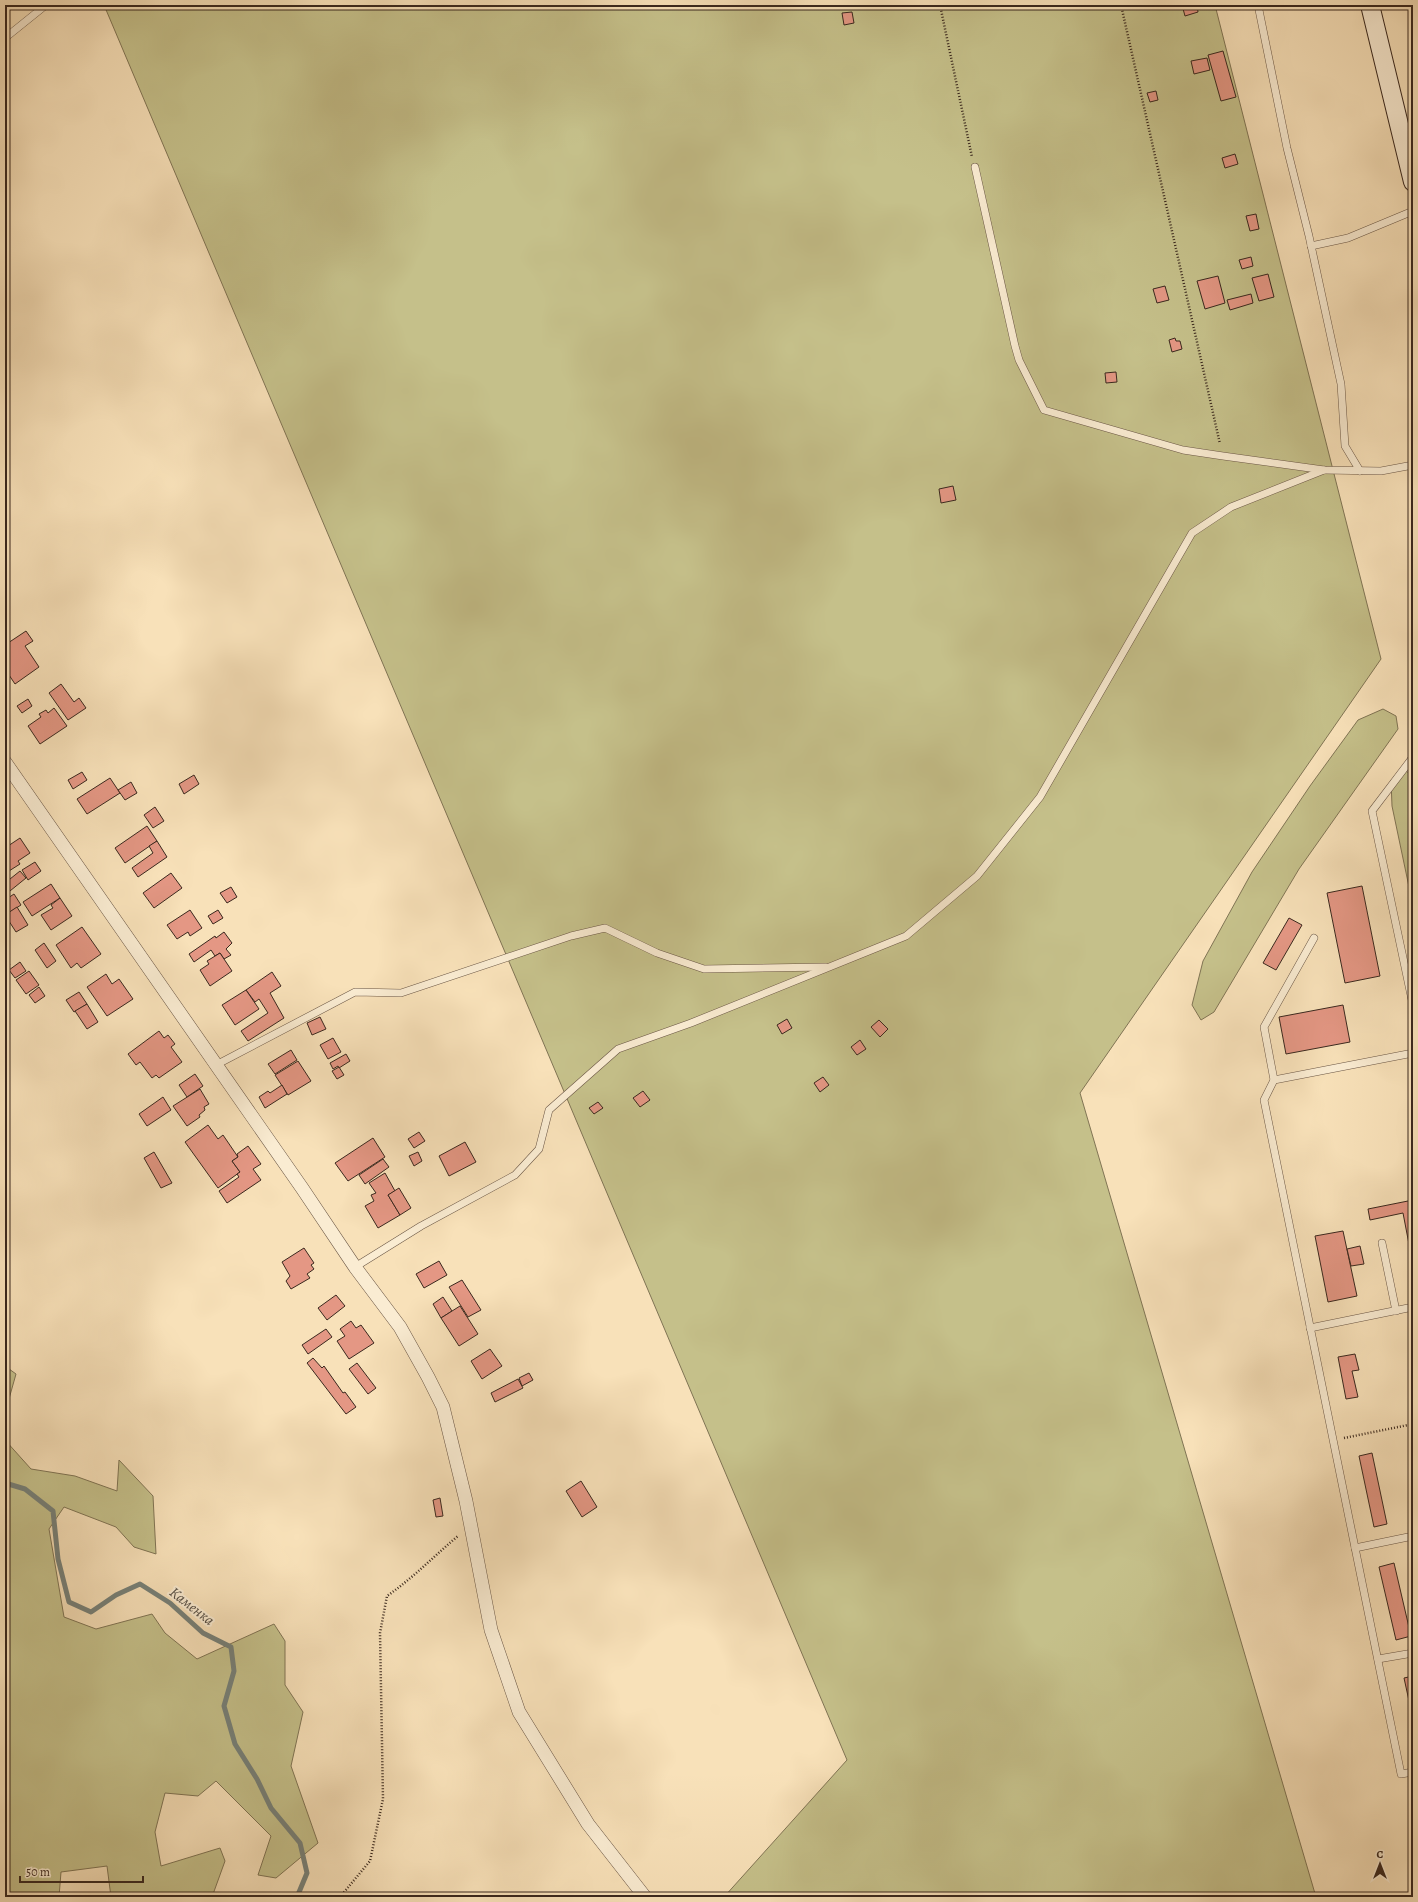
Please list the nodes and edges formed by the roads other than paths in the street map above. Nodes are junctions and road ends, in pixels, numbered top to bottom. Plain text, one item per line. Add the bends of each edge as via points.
1 (46, 5) edge
2 (1258, 5) edge
3 (1370, 5) edge
4 (5, 38) edge
5 (975, 167) road end
6 (1413, 182) edge
7 (1413, 211) edge
8 (1311, 246) junction
9 (1413, 465) edge
10 (1324, 470) junction
11 (1360, 471) junction
12 (1413, 757) edge
13 (5, 762) edge
14 (1314, 938) dead end
15 (830, 967) junction
16 (1413, 1005) edge
17 (1413, 1053) edge
18 (216, 1065) junction
19 (1274, 1080) junction
20 (1382, 1242) dead end
21 (355, 1267) junction
22 (1413, 1307) edge
23 (1396, 1310) junction
24 (1310, 1328) junction
25 (1413, 1536) edge
26 (1355, 1548) junction
27 (1413, 1653) edge
28 (1378, 1659) junction
29 (1413, 1772) edge
30 (645, 1897) edge

1 - 4 lane
2 - 8 lane
3 - 6 main road
5 - 10 lane via 1015,346 1019,360 1044,410 1183,450
7 - 8 lane via 1348,238
8 - 11 lane via 1341,384 1345,446
9 - 11 lane via 1381,471
10 - 11 lane
10 - 15 lane via 1231,507 1192,533 1040,797 977,876 906,936
12 - 16 lane via 1372,811
13 - 18 street
14 - 19 lane via 1264,1027
15 - 18 lane via 704,969 657,953 605,928 571,936 401,993 355,992
15 - 21 lane via 691,1023 618,1049 549,1110 539,1149 515,1175 421,1226
17 - 19 lane
18 - 21 street
19 - 24 lane via 1264,1100
20 - 23 lane
21 - 30 street via 400,1327 443,1407 491,1630 519,1712 588,1824
22 - 23 lane
23 - 24 lane
24 - 26 lane
25 - 26 lane
26 - 28 lane
27 - 28 lane
28 - 29 lane via 1401,1774

